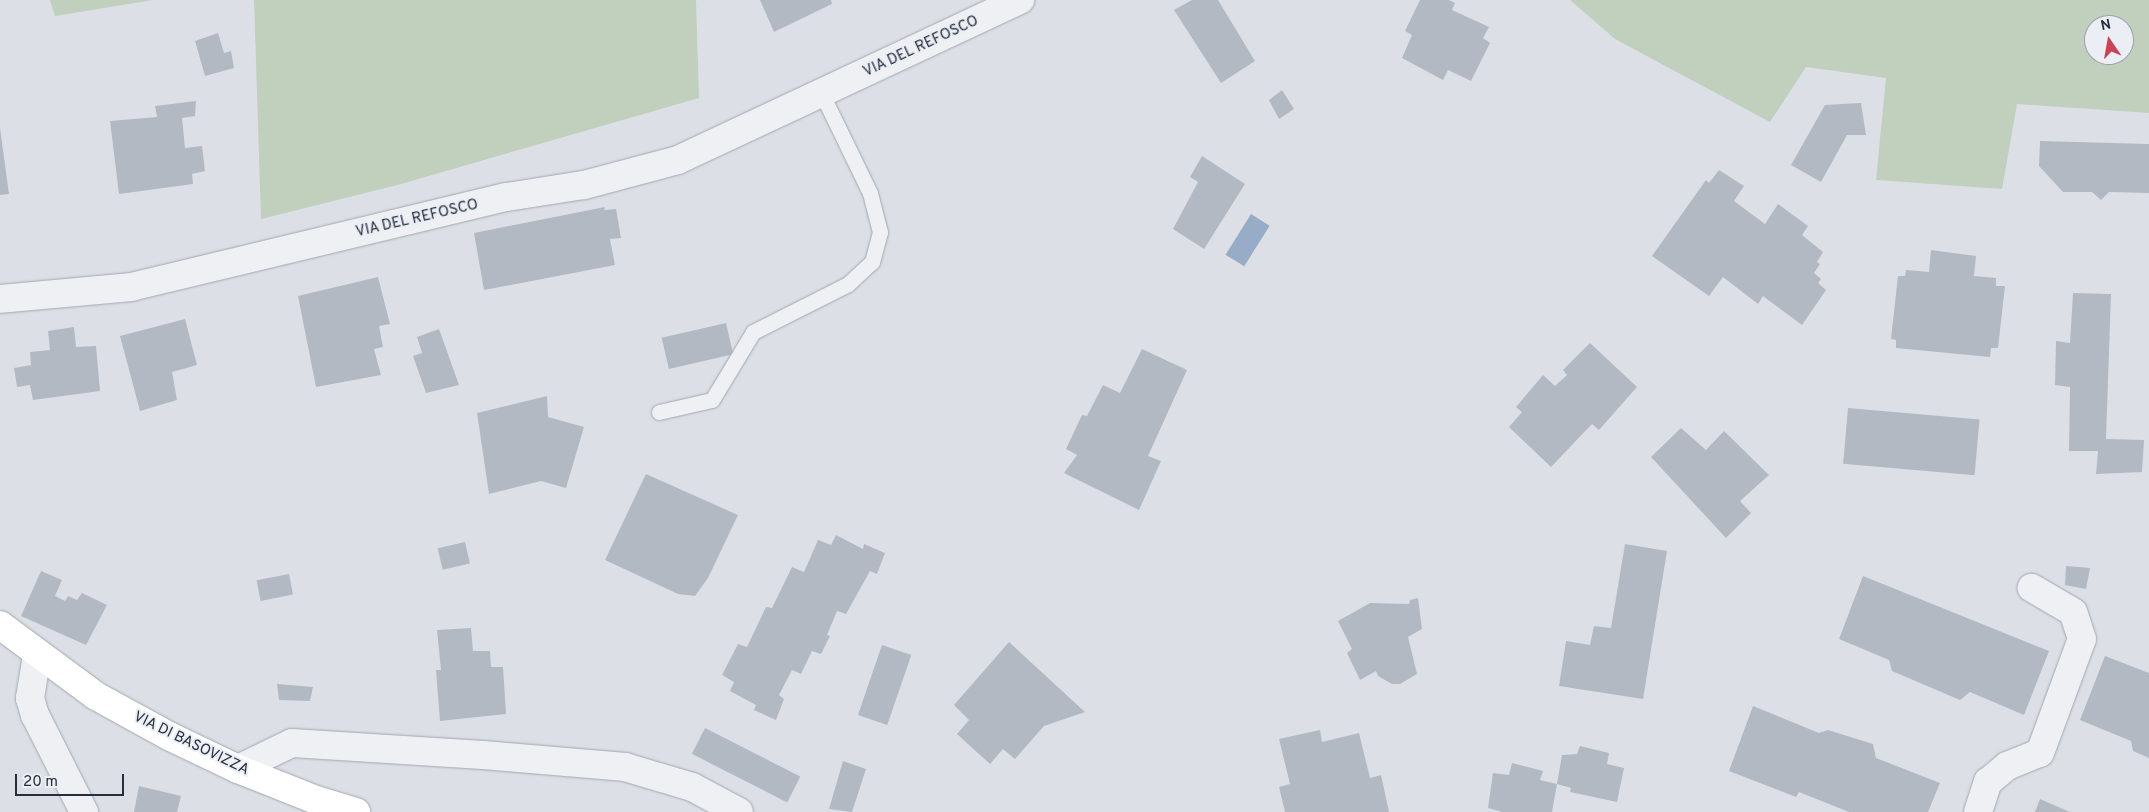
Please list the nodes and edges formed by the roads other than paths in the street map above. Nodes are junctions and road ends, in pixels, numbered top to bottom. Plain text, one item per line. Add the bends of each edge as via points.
1 (1020, 0) edge
2 (822, 94) junction
3 (0, 299) edge
4 (659, 412) dead end
5 (2032, 588) dead end
6 (0, 625) edge
7 (37, 655) junction
8 (238, 769) junction
9 (84, 812) edge
10 (356, 812) edge
11 (739, 812) edge
12 (1978, 812) edge

1 - 2 street, VIA DEL REFOSCO
2 - 3 street, VIA DEL REFOSCO via 678,160 584,185 507,197 131,287
2 - 4 lane via 870,193 880,232 872,262 848,284 753,332 712,400
5 - 12 street via 2072,612 2082,639 2040,753 2007,766 1988,782
6 - 7 main road, VIA DI BASOVIZZA
7 - 8 main road, VIA DI BASOVIZZA via 96,696
7 - 9 street via 30,698 35,715
8 - 10 main road, VIA DI BASOVIZZA
8 - 11 street via 292,743 625,766 692,787

